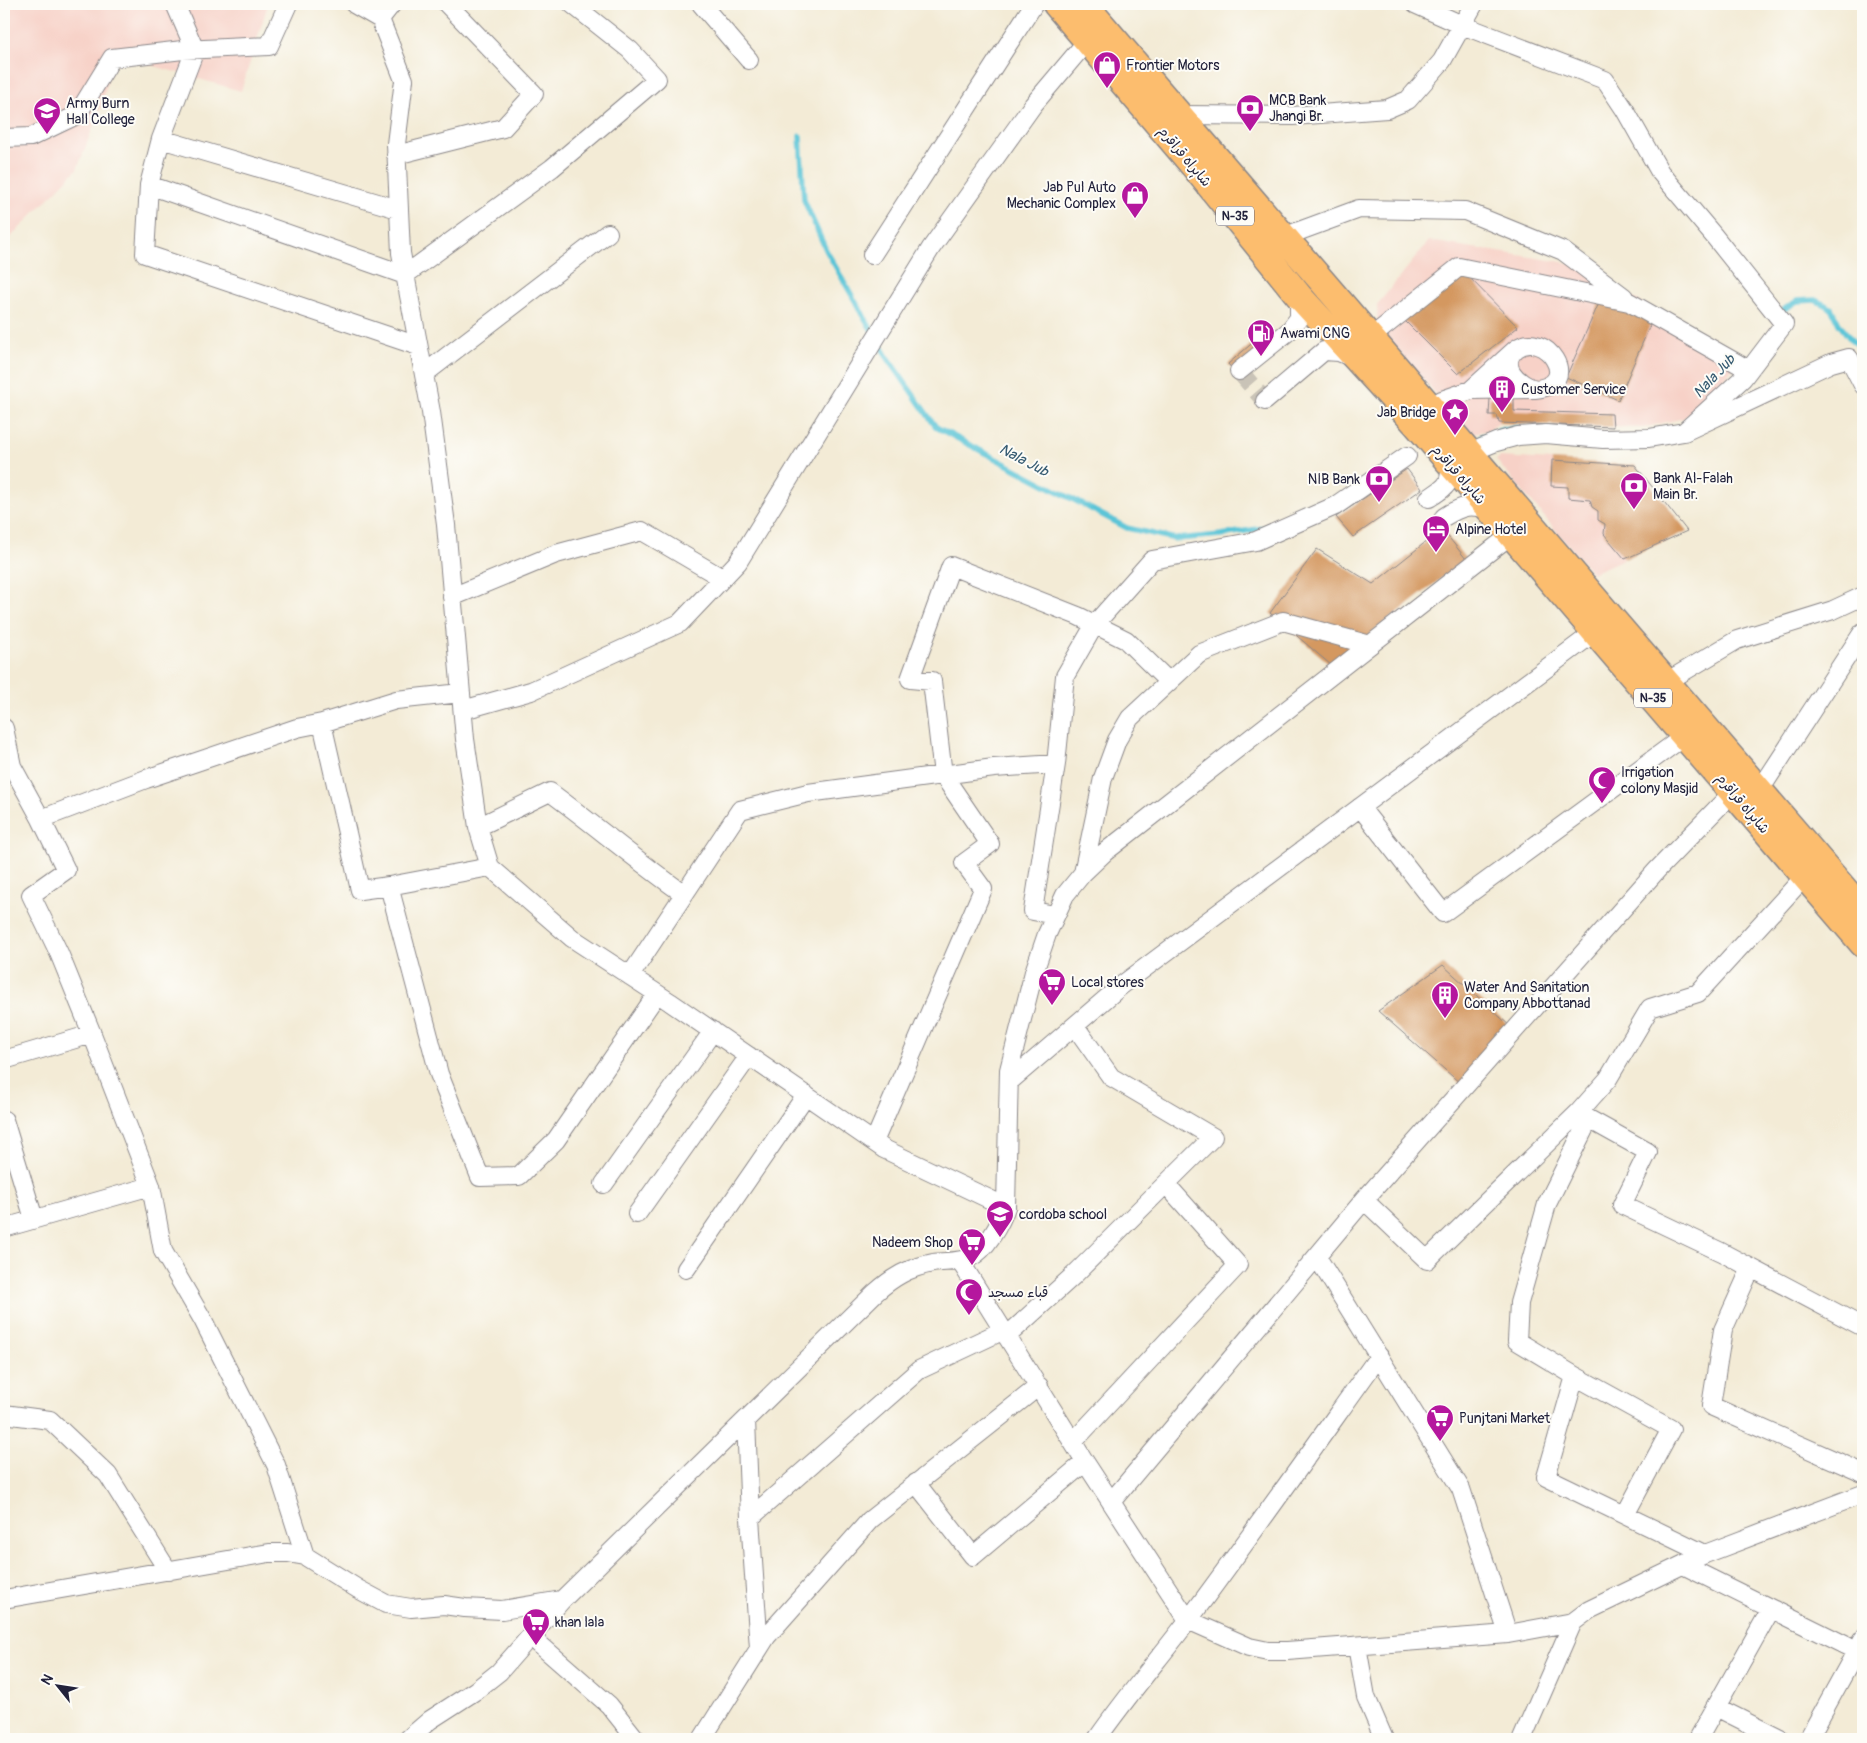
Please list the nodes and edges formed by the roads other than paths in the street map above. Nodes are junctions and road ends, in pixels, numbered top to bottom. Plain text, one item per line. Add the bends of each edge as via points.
1 (175, 4) edge
2 (288, 4) edge
3 (354, 4) edge
4 (392, 4) edge
5 (447, 4) edge
6 (572, 4) edge
7 (700, 4) edge
8 (1034, 4) edge
9 (1056, 4) edge
10 (1084, 4) edge
11 (1415, 4) edge
12 (1474, 4) edge
13 (380, 20) junction
14 (1462, 25) junction
15 (1087, 41) junction
16 (196, 50) junction
17 (749, 60) dead end
18 (1179, 115) junction
19 (4, 138) edge
20 (162, 139) junction
21 (396, 155) junction
22 (1202, 159) junction
23 (149, 185) junction
24 (398, 209) junction
25 (608, 233) dead end
26 (1283, 237) junction
27 (872, 256) dead end
28 (405, 275) junction
29 (1299, 296) junction
30 (1629, 302) junction
31 (418, 346) junction
32 (1363, 349) junction
33 (1515, 350) junction
34 (1749, 370) junction
35 (1239, 371) dead end
36 (424, 374) junction
37 (1863, 385) edge
38 (1535, 389) junction
39 (1471, 390) junction
40 (1265, 401) dead end
41 (1431, 419) junction
42 (1684, 432) junction
43 (1456, 455) junction
44 (1407, 456) dead end
45 (1429, 498) dead end
46 (1491, 510) junction
47 (1444, 517) dead end
48 (1512, 534) junction
49 (722, 578) junction
50 (1863, 596) edge
51 (452, 597) junction
52 (1095, 624) junction
53 (1595, 632) junction
54 (1863, 632) edge
55 (1370, 645) junction
56 (1169, 682) junction
57 (1666, 682) junction
58 (462, 702) junction
59 (322, 723) junction
60 (4, 728) edge
61 (1686, 735) junction
62 (1056, 764) junction
63 (943, 775) junction
64 (1760, 790) junction
65 (1733, 792) junction
66 (1360, 807) junction
67 (41, 820) junction
68 (478, 827) junction
69 (490, 867) junction
70 (1083, 873) junction
71 (1805, 876) junction
72 (389, 886) junction
73 (684, 894) junction
74 (1859, 897) edge
75 (1055, 915) junction
76 (1863, 944) edge
77 (630, 976) junction
78 (657, 994) junction
79 (1075, 1026) junction
80 (713, 1032) junction
81 (92, 1034) junction
82 (749, 1056) junction
83 (4, 1060) edge
84 (1009, 1082) junction
85 (806, 1095) junction
86 (1584, 1116) junction
87 (4, 1120) edge
88 (874, 1142) junction
89 (604, 1184) dead end
90 (1166, 1184) junction
91 (151, 1186) junction
92 (1364, 1200) junction
93 (1006, 1207) junction
94 (637, 1214) dead end
95 (34, 1219) junction
96 (4, 1228) edge
97 (1317, 1257) junction
98 (960, 1261) junction
99 (1751, 1268) junction
100 (686, 1269) dead end
101 (1863, 1327) edge
102 (1005, 1333) junction
103 (1379, 1356) junction
104 (1575, 1376) junction
105 (1039, 1386) junction
106 (4, 1414) edge
107 (746, 1420) junction
108 (1073, 1442) junction
109 (1085, 1462) junction
110 (1863, 1473) edge
111 (916, 1483) junction
112 (1863, 1494) edge
113 (1111, 1502) junction
114 (1625, 1515) junction
115 (750, 1518) junction
116 (1706, 1554) junction
117 (305, 1556) junction
118 (1682, 1565) junction
119 (168, 1571) junction
120 (4, 1599) edge
121 (562, 1600) junction
122 (1771, 1609) junction
123 (1188, 1620) junction
124 (1573, 1622) junction
125 (1508, 1634) junction
126 (530, 1636) junction
127 (1357, 1646) junction
128 (759, 1648) junction
129 (1861, 1648) edge
130 (1716, 1707) junction
131 (1118, 1708) junction
132 (408, 1739) edge
133 (636, 1739) edge
134 (702, 1739) edge
135 (1086, 1739) edge
136 (1097, 1739) edge
137 (1384, 1739) edge
138 (1522, 1739) edge
139 (1698, 1739) edge
140 (1780, 1739) edge
141 (1808, 1739) edge

1 - 16 street
2 - 16 street via 270,46
3 - 13 street
4 - 13 street
5 - 21 street via 534,94 503,128
6 - 28 street via 630,50 657,79 552,168
7 - 17 street
8 - 27 street
9 - 15 highway, شاہراہ قراقرم / N-35
10 - 18 highway, شاہراہ قراقرم / N-35
11 - 14 street
12 - 14 street
13 - 21 street via 404,80
14 - 18 street via 1442,61 1408,100 1387,109 1293,116
14 - 34 street via 1605,80 1660,172 1784,324
15 - 22 highway, شاہراہ قراقرم / N-35
15 - 49 street via 1033,105 931,248 738,562
16 - 19 street via 112,58 77,115 31,137
16 - 20 street
18 - 22 highway, شاہراہ قراقرم / N-35
20 - 23 street
20 - 24 street
21 - 24 street
22 - 26 highway, شاہراہ قراقرم / N-35
22 - 29 highway, شاہراہ قراقرم / N-35
23 - 28 street
23 - 31 street via 145,254
24 - 28 street
25 - 36 street
26 - 30 street via 1359,208 1466,211 1563,251
26 - 32 highway, شاہراہ قراقرم / N-35
28 - 31 street
29 - 32 highway, شاہراہ قراقرم / N-35
29 - 35 street via 1299,318 1289,331
30 - 32 street via 1459,267
30 - 34 street
31 - 36 street
32 - 40 street via 1324,351
32 - 41 highway, شاہراہ قراقرم / N-35
33 - 38 street via 1510,365 1512,374 1526,387
33 - 38 street via 1522,346 1539,346 1554,358 1558,376 1553,384
33 - 39 street
34 - 42 street
36 - 51 street via 446,525
37 - 42 street via 1849,358 1831,363
38 - 39 street
39 - 41 street via 1442,400
41 - 43 highway, شاہراہ قراقرم / N-35
42 - 43 street via 1649,438 1518,436
43 - 45 street via 1451,478 1444,488
43 - 46 highway, شاہراہ قراقرم / N-35
43 - 57 highway, شاہراہ قراقرم / N-35
44 - 52 street via 1335,506 1256,541 1152,560
46 - 47 street via 1476,506 1460,507
46 - 48 highway, شاہراہ قراقرم / N-35
48 - 53 highway, شاہراہ قراقرم / N-35
48 - 55 street
49 - 51 street via 642,531 556,554
49 - 58 street via 680,623 531,691
50 - 57 street via 1833,610 1736,640
51 - 58 street
52 - 56 street via 1126,640
52 - 62 street via 1065,676
52 - 63 street via 951,566 910,679 932,681
53 - 61 highway, شاہراہ قراقرم / N-35
53 - 66 street
54 - 64 street
55 - 56 street via 1283,621 1199,654
55 - 70 street
56 - 70 street via 1130,718 1117,740 1104,778
57 - 64 highway, شاہراہ قراقرم / N-35
58 - 59 street via 396,700
58 - 68 street
59 - 67 street via 297,728 146,779
59 - 72 street via 360,890
60 - 67 street via 12,766
61 - 65 highway, شاہراہ قراقرم / N-35
61 - 66 street via 1443,913
62 - 63 street
62 - 75 street via 1033,911
63 - 73 street via 808,793 740,810
63 - 88 street via 990,844 964,863 983,889
64 - 74 highway, شاہراہ قراقرم / N-35
65 - 71 highway, شاہراہ قراقرم / N-35
65 - 92 street via 1657,870
66 - 79 street via 1122,986
67 - 81 street via 66,870 31,895
68 - 69 street
68 - 73 street via 550,792
69 - 72 street
69 - 77 street via 572,938
70 - 75 street via 1065,895
71 - 76 highway, شاہراہ قراقرم / N-35
71 - 86 street via 1698,993 1650,1008
72 - 78 street via 439,1074 480,1177 519,1176 556,1140
73 - 77 street
75 - 84 street via 1034,972 1009,1070
77 - 78 street
78 - 80 street
79 - 84 street
79 - 90 street via 1111,1077 1213,1137
80 - 82 street
80 - 89 street
81 - 83 street
81 - 91 street
82 - 85 street
82 - 94 street
84 - 93 street
85 - 88 street
85 - 100 street
86 - 92 street via 1427,1260
86 - 99 street via 1648,1152 1622,1205
86 - 104 street via 1547,1204 1519,1303 1517,1341
87 - 95 street
88 - 93 street
90 - 102 street via 1073,1276
90 - 108 street via 1238,1265
91 - 95 street
91 - 117 street via 163,1251 203,1320 276,1464
92 - 97 street
93 - 98 street via 1001,1221 982,1249
95 - 96 street
97 - 103 street
97 - 113 street
98 - 102 street
98 - 107 street via 934,1263 892,1278
99 - 101 street
99 - 110 street via 1723,1330 1711,1406
102 - 105 street
102 - 115 street via 919,1370
103 - 123 street
103 - 125 street via 1461,1490
104 - 114 street via 1546,1477
104 - 114 street via 1671,1429
105 - 108 street
105 - 111 street
106 - 119 street via 50,1420 108,1475
107 - 115 street
107 - 121 street
108 - 109 street
109 - 111 street via 973,1556
109 - 113 street
111 - 128 street via 870,1520
112 - 116 street
113 - 123 street
114 - 116 street
115 - 128 street
116 - 118 street
117 - 119 street via 269,1553
117 - 121 street via 386,1604 411,1608 444,1605 502,1610
118 - 122 street
118 - 124 street via 1589,1610
119 - 120 street
121 - 126 street
122 - 129 street
122 - 130 street
123 - 127 street via 1249,1646 1268,1650
123 - 131 street
124 - 125 street
124 - 138 street
125 - 127 street
126 - 132 street via 500,1672
126 - 133 street via 608,1705
127 - 137 street via 1366,1697
128 - 134 street
129 - 141 street
130 - 139 street
130 - 140 street
131 - 135 street
131 - 136 street

